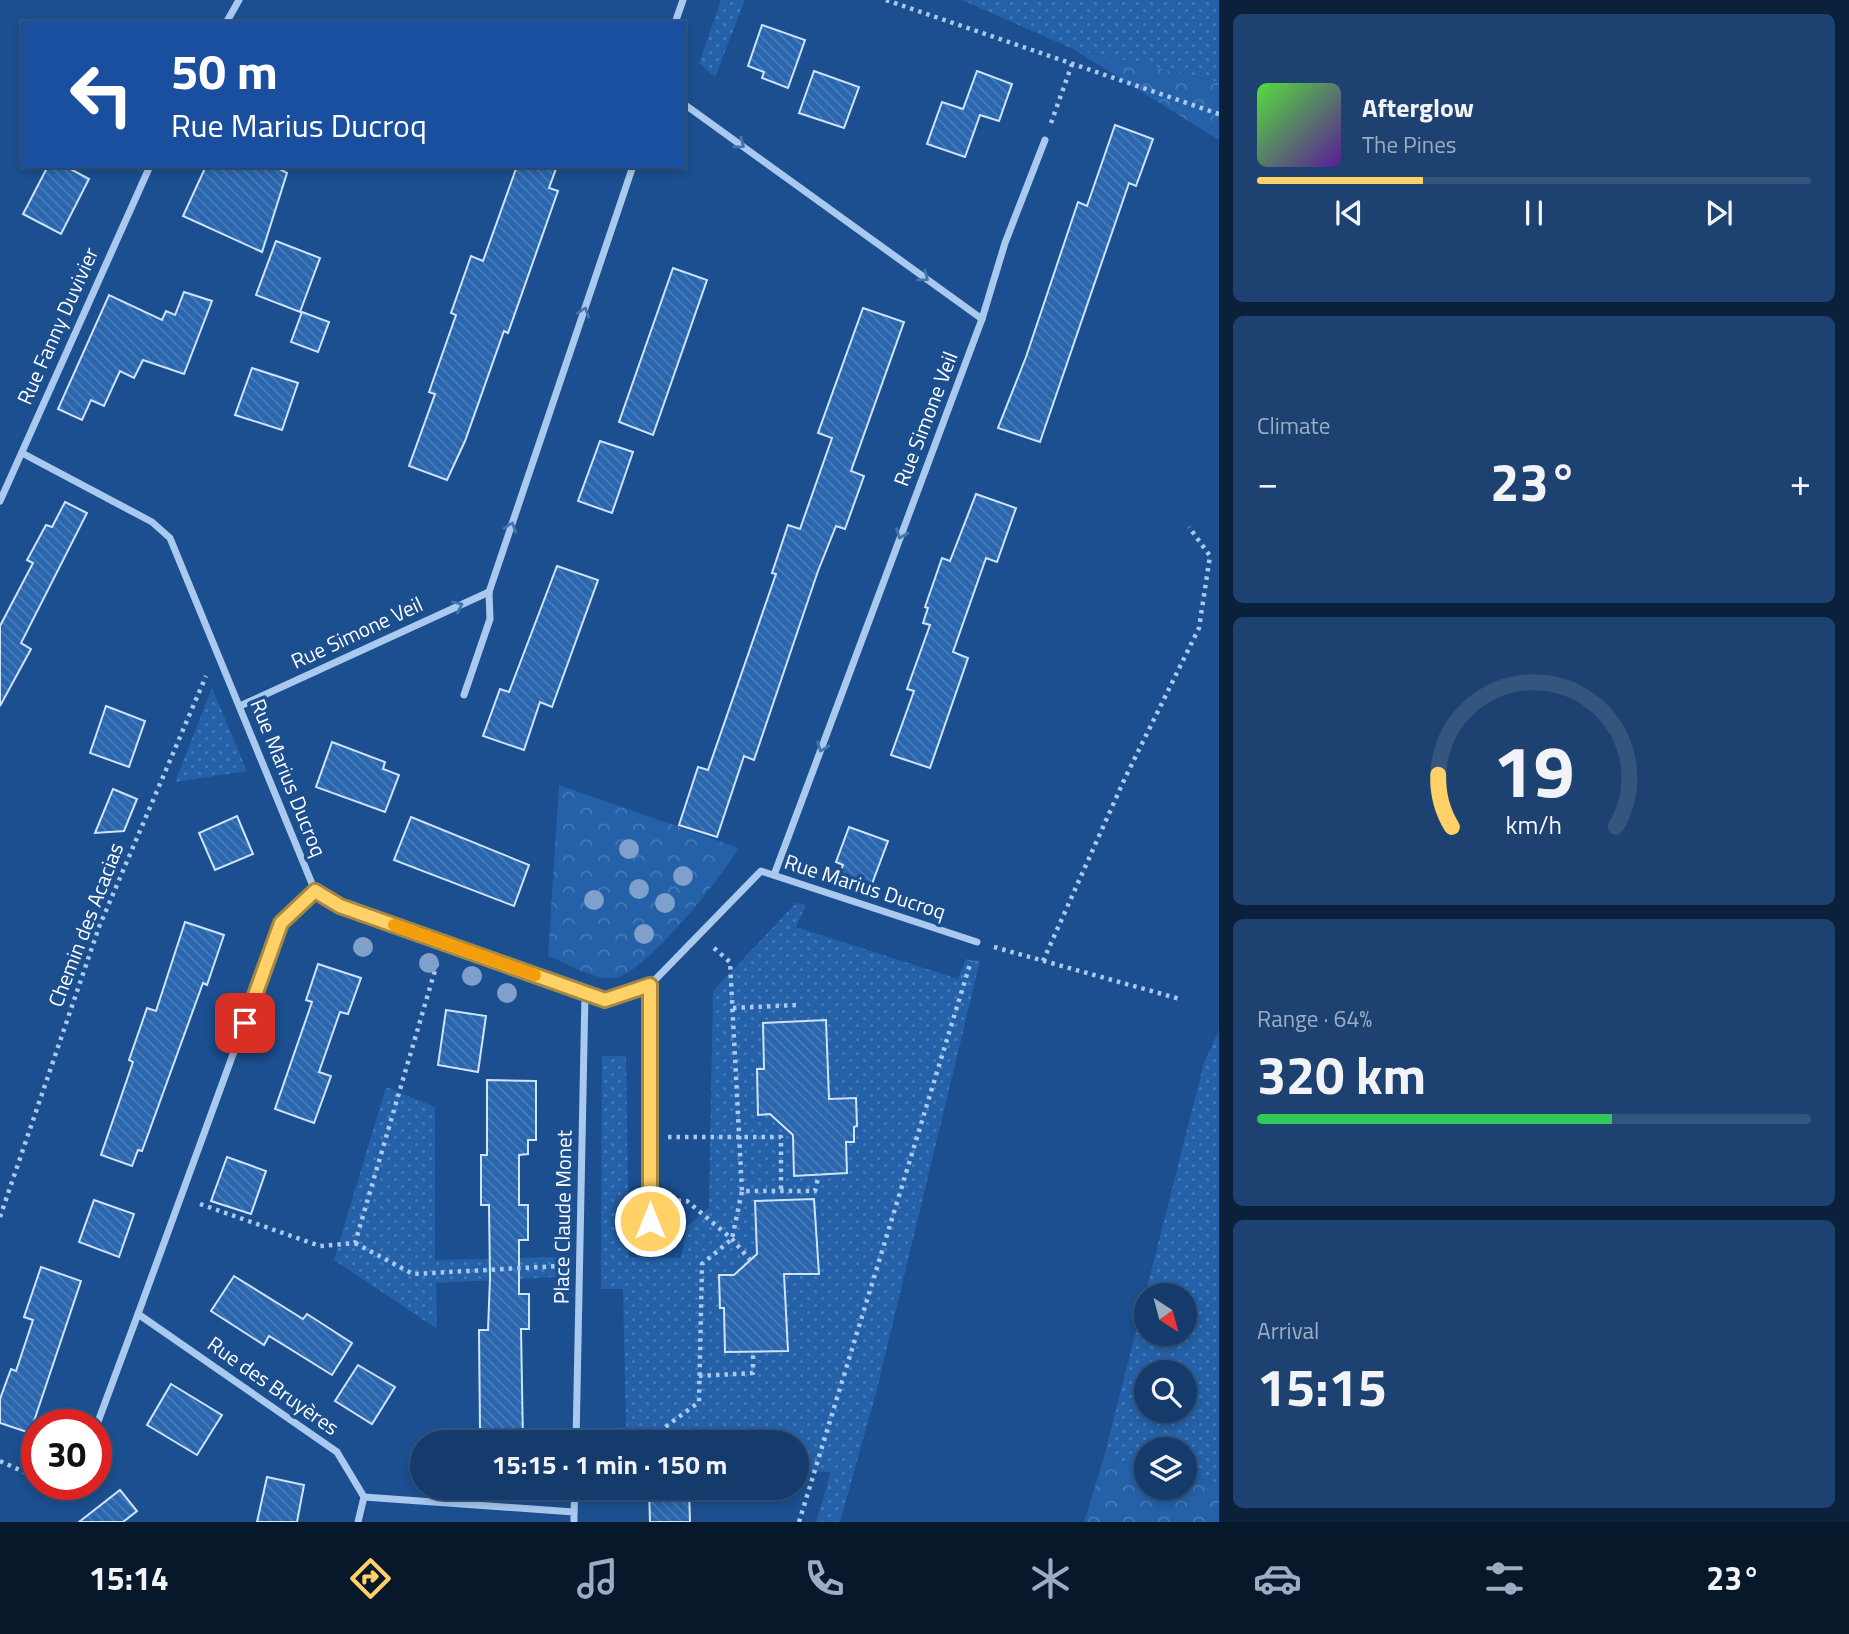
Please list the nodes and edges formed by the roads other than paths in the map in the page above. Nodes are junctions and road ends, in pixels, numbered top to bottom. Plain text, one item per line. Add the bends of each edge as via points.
1 (239, 0) edge
2 (683, 0) edge
3 (227, 21) edge
4 (676, 21) edge
5 (686, 105) edge
6 (1045, 140) road end
7 (149, 168) edge
8 (632, 168) edge
9 (982, 319) junction
10 (22, 453) junction
11 (0, 501) edge
12 (489, 592) junction
13 (464, 695) dead end
14 (240, 706) junction
15 (774, 875) junction
16 (315, 891) junction
17 (977, 942) road end
18 (650, 985) junction
19 (585, 993) junction
20 (650, 1244) dead end
21 (138, 1314) junction
22 (103, 1409) edge
23 (576, 1430) edge
24 (364, 1497) junction
25 (574, 1500) edge
26 (574, 1512) junction
27 (358, 1522) edge
28 (574, 1522) edge

1 - 3 street
2 - 4 street
5 -> 9 street
6 - 9 street, Rue Simone Veil via 1005,243
7 - 10 street, Rue Fanny Duvivier
12 -> 8 street
9 -> 15 street, Rue Simone Veil
10 - 11 street, Rue Fanny Duvivier
10 - 14 street, Rue Marius Ducroq via 161,529 179,556
12 - 13 street via 490,619
14 -> 12 street, Rue Simone Veil
14 - 16 street, Rue Marius Ducroq
15 - 17 street, Rue Marius Ducroq
15 - 18 street, Rue Marius Ducroq via 761,871
16 - 19 street, Rue Marius Ducroq via 340,906
16 - 21 street via 281,923
18 - 19 street, Rue Marius Ducroq via 605,1000
18 - 20 street
19 - 23 street, Place Claude Monet
21 - 22 street
21 - 24 street, Rue des Bruyères via 337,1452
24 - 26 street
24 - 27 street
25 - 26 street
26 - 28 street

